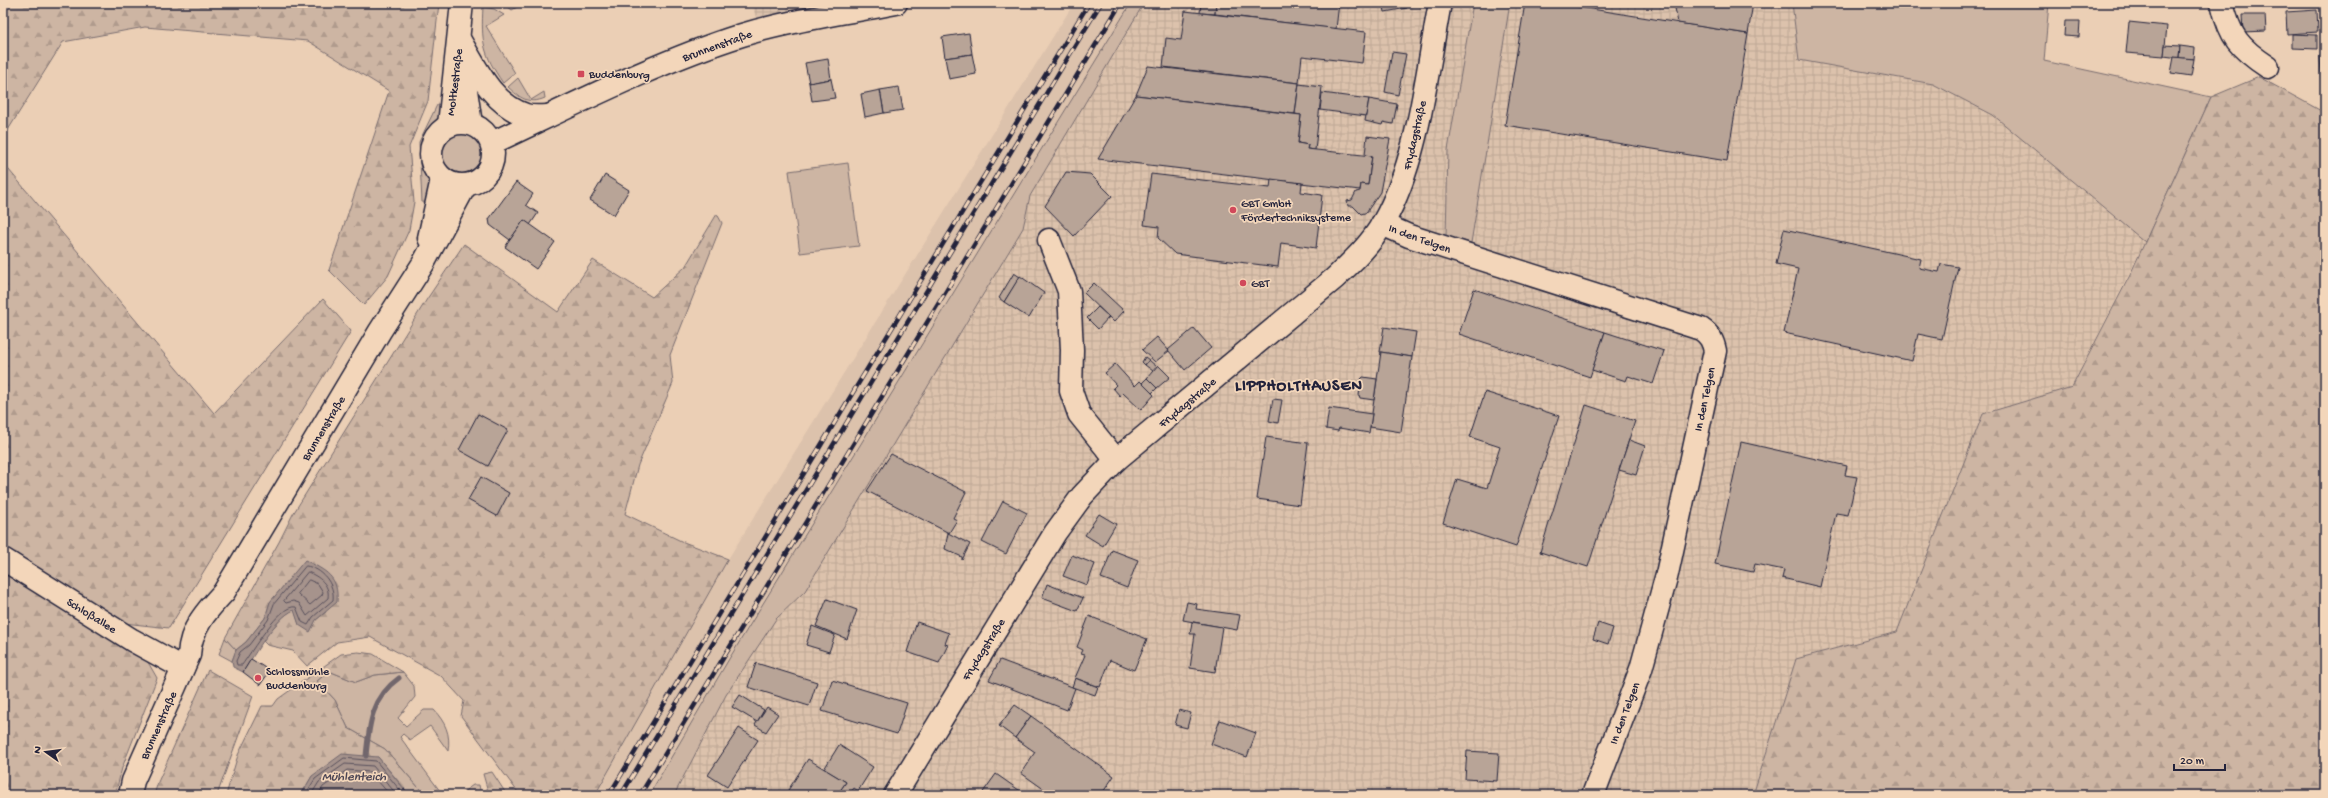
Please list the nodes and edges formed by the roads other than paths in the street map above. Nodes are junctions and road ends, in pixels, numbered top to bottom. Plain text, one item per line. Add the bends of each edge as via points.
1 (462, 3) edge
2 (896, 3) edge
3 (1440, 3) edge
4 (2222, 3) edge
5 (459, 39) junction
6 (2268, 67) dead end
7 (548, 116) junction
8 (471, 124) junction
9 (449, 125) junction
10 (492, 143) junction
11 (442, 179) junction
12 (465, 186) junction
13 (1382, 224) junction
14 (1049, 240) dead end
15 (423, 264) junction
16 (1116, 460) junction
17 (3, 559) edge
18 (186, 662) junction
19 (130, 795) edge
20 (895, 795) edge
21 (1593, 795) edge

1 - 5 street, Moltkestraße
2 - 7 street, Brunnenstraße via 775,26 742,35 640,75
3 - 13 street, Frydagstraße via 1410,159 1398,194
4 - 6 street via 2228,26 2245,52
5 - 7 street, Brunnenstraße via 489,88 501,102 527,115
5 - 8 street, Moltkestraße
5 - 9 street, Moltkestraße
7 - 10 street, Brunnenstraße
8 - 9 street via 464,122
8 - 10 street via 480,128
9 - 11 street via 440,131 431,149 431,160
10 - 12 street via 492,166 486,176 476,183
11 - 12 street
11 - 15 street, Brunnenstraße
12 - 15 street, Brunnenstraße
13 - 16 street, Frydagstraße via 1365,248 1336,278
13 - 21 street, In den Telgen via 1409,236 1701,329 1713,342 1715,351 1666,574 1641,669
14 - 16 street via 1069,292 1071,391 1079,414
15 - 18 street, Brunnenstraße via 380,331 224,592 219,610 206,637
16 - 20 street, Frydagstraße via 1082,496 1055,533
17 - 18 street, Schloßallee via 132,640
18 - 19 street, Brunnenstraße via 133,781

